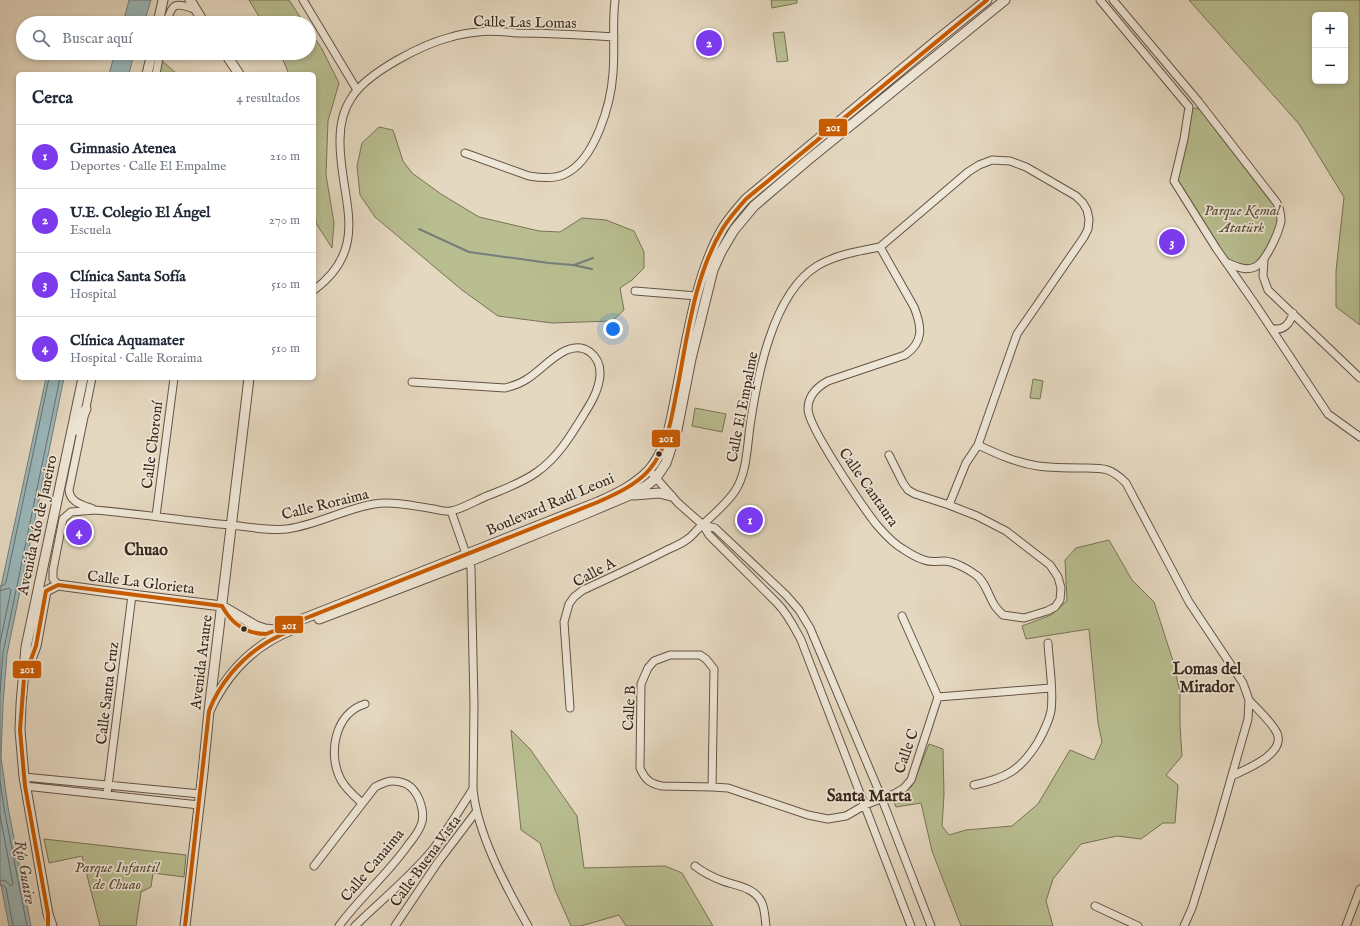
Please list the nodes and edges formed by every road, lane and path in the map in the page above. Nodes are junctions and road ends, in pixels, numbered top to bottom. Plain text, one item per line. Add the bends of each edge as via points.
1 (163, 0) edge
2 (190, 0) edge
3 (303, 0) edge
4 (615, 0) edge
5 (987, 0) edge
6 (1005, 0) edge
7 (1100, 0) edge
8 (1113, 0) edge
9 (194, 9) junction
10 (160, 16) edge
11 (169, 16) edge
12 (199, 16) edge
13 (313, 16) edge
14 (316, 22) edge
15 (614, 37) junction
16 (150, 60) edge
17 (159, 60) edge
18 (230, 60) edge
19 (147, 72) edge
20 (156, 72) edge
21 (238, 72) edge
22 (357, 90) junction
23 (1198, 101) junction
24 (1189, 107) junction
25 (1205, 110) junction
26 (465, 153) dead end
27 (880, 246) junction
28 (1264, 259) junction
29 (1228, 263) junction
30 (316, 288) edge
31 (635, 291) dead end
32 (697, 296) junction
33 (1292, 313) junction
34 (1271, 328) junction
35 (1360, 378) edge
36 (83, 380) edge
37 (92, 380) edge
38 (174, 380) edge
39 (249, 380) edge
40 (412, 382) dead end
41 (86, 409) junction
42 (1360, 437) edge
43 (69, 444) junction
44 (978, 445) junction
45 (889, 455) dead end
46 (648, 470) junction
47 (656, 478) junction
48 (630, 495) junction
49 (671, 496) junction
50 (949, 504) junction
51 (95, 510) junction
52 (451, 511) junction
53 (156, 516) junction
54 (232, 525) junction
55 (702, 525) junction
56 (467, 558) junction
57 (58, 585) junction
58 (132, 595) junction
59 (222, 606) junction
60 (902, 616) dead end
61 (1048, 643) dead end
62 (24, 678) junction
63 (1051, 688) junction
64 (938, 697) junction
65 (1249, 700) junction
66 (366, 704) dead end
67 (570, 708) dead end
68 (209, 711) junction
69 (1232, 776) junction
70 (25, 782) junction
71 (974, 785) dead end
72 (108, 786) junction
73 (712, 787) junction
74 (473, 789) junction
75 (107, 794) junction
76 (200, 794) junction
77 (881, 799) junction
78 (362, 803) junction
79 (199, 805) junction
80 (865, 805) junction
81 (476, 812) junction
82 (314, 866) dead end
83 (695, 866) dead end
84 (1360, 889) edge
85 (1095, 906) dead end
86 (48, 914) junction
87 (48, 926) edge
88 (52, 926) edge
89 (185, 926) edge
90 (339, 926) edge
91 (355, 926) edge
92 (395, 926) edge
93 (528, 926) edge
94 (766, 926) edge
95 (911, 926) edge
96 (930, 926) edge
97 (1138, 926) edge
98 (1184, 926) edge
99 (1346, 926) edge

1 - 10 street
2 - 9 street
3 - 13 street
4 - 15 street
5 - 32 street, Boulevard Raúl Leoni via 746,199 734,212 716,242
6 - 47 street, Boulevard Raúl Leoni via 808,160 754,206 734,230 713,270 677,430 666,463
7 - 24 street
8 - 23 street
9 - 11 street via 182,4 175,6
9 - 12 street
14 - 22 street
15 - 22 street, Calle Las Lomas via 479,32 450,37 392,63
15 - 26 street via 613,74 608,102 600,127 586,156 577,166 564,174 540,178
16 - 19 street
17 - 20 street
18 - 21 street
22 - 30 street, Calle Las Lomas via 347,105 341,127 340,153 350,221 349,236 343,257 328,278
23 - 24 street via 1194,107
23 - 25 street
24 - 25 street
24 - 29 street via 1174,181
25 - 28 street via 1280,209 1279,227
27 - 44 street via 968,172 992,160 1010,161 1026,167 1076,196 1087,210 1088,229 1084,237 1017,334
27 - 50 street, Calle Cantaura via 914,307 920,334 918,342 913,350 905,355 820,385 808,403 811,421 870,516 891,540 924,560 946,561 978,576 1003,615 1024,618 1055,607 1060,600 1061,588 1058,577 1050,565 1006,531
27 - 55 street, Calle El Empalme via 817,266 800,280 789,294 762,361 740,480 730,498
28 - 29 street via 1247,269
28 - 33 street via 1263,276 1266,286
29 - 34 street
31 - 32 street
32 - 46 street, Boulevard Raúl Leoni via 669,430 663,446
33 - 34 street via 1288,325 1279,329
33 - 35 street
34 - 42 street via 1328,414
36 - 43 street, Avenida Río de Janeiro
37 - 41 street, Avenida Río de Janeiro
38 - 53 street, Calle Choroní
39 - 54 street, Avenida Araure
40 - 52 street, Calle Roraima via 505,388 527,380 556,355 574,348 589,352 599,367 599,386 594,397 576,427 549,462 537,473 520,482
41 - 43 street
41 - 51 street, Avenida Río de Janeiro via 69,495 72,500
43 - 62 street, Avenida Río de Janeiro via 26,647
44 - 50 street via 966,463
44 - 65 street via 1022,463 1054,468 1101,468 1119,476 1126,483 1189,602 1243,683
45 - 50 street via 908,490
46 - 47 street
46 - 56 street, Boulevard Raúl Leoni via 626,488 608,498
47 - 48 street, Boulevard Raúl Leoni
47 - 49 street
48 - 49 street via 659,493
48 - 56 street, Boulevard Raúl Leoni
49 - 55 street
51 - 53 street, Calle Roraima
51 - 57 street, Calle Roraima via 74,511 67,514 63,520 53,570 53,579
52 - 54 street, Calle Roraima via 376,504 288,529
52 - 56 street
53 - 54 street, Calle Roraima
54 - 59 street, Avenida Araure
55 - 67 street, Calle A via 689,538 583,590 574,597 569,604 564,622
55 - 77 street via 715,528 799,610 815,638
55 - 80 street via 786,612 793,624
56 - 59 street, Boulevard Raúl Leoni via 275,630 256,626
56 - 68 street, Boulevard Raúl Leoni via 265,643 242,661 214,698
56 - 74 street via 471,568
57 - 58 street, Calle La Glorieta
57 - 62 street, Avenida Río de Janeiro via 46,591 36,646
58 - 59 street, Calle La Glorieta
58 - 72 street, Calle Santa Cruz
59 - 68 street, Avenida Araure
60 - 64 street
61 - 63 street
62 - 70 street, Avenida Río de Janeiro via 20,730
63 - 64 street
63 - 71 street via 1051,712 1042,734 1023,763 996,780
64 - 77 street, Calle C via 911,780 904,788
65 - 69 street via 1248,719
65 - 69 street via 1273,727 1279,742 1272,755
66 - 78 street via 347,715 335,741 334,754 341,781
68 - 76 street, Avenida Araure
69 - 98 street via 1192,908
70 - 72 street
70 - 75 street
70 - 86 street, Avenida Río de Janeiro
72 - 75 street, Calle Santa Cruz
72 - 76 street
73 - 73 street, Calle B via 714,669 700,656 670,655 654,661 641,684 642,774 651,783 662,786
73 - 80 street, Calle B via 728,788 828,819 846,816
74 - 81 street
74 - 91 street via 433,848
75 - 79 street
76 - 79 street, Avenida Araure
77 - 80 street, Calle C
77 - 96 street
78 - 82 street, Calle Canaima
78 - 90 street, Calle Canaima via 375,787 395,780 407,784 420,800 422,822 399,859
79 - 89 street, Avenida Araure
80 - 95 street
81 - 92 street, Calle Buena Vista via 438,862
81 - 93 street via 504,880
83 - 94 street via 704,874 742,886 754,893 762,902
84 - 99 street
85 - 97 street
86 - 87 street
86 - 88 street, Avenida Río de Janeiro

